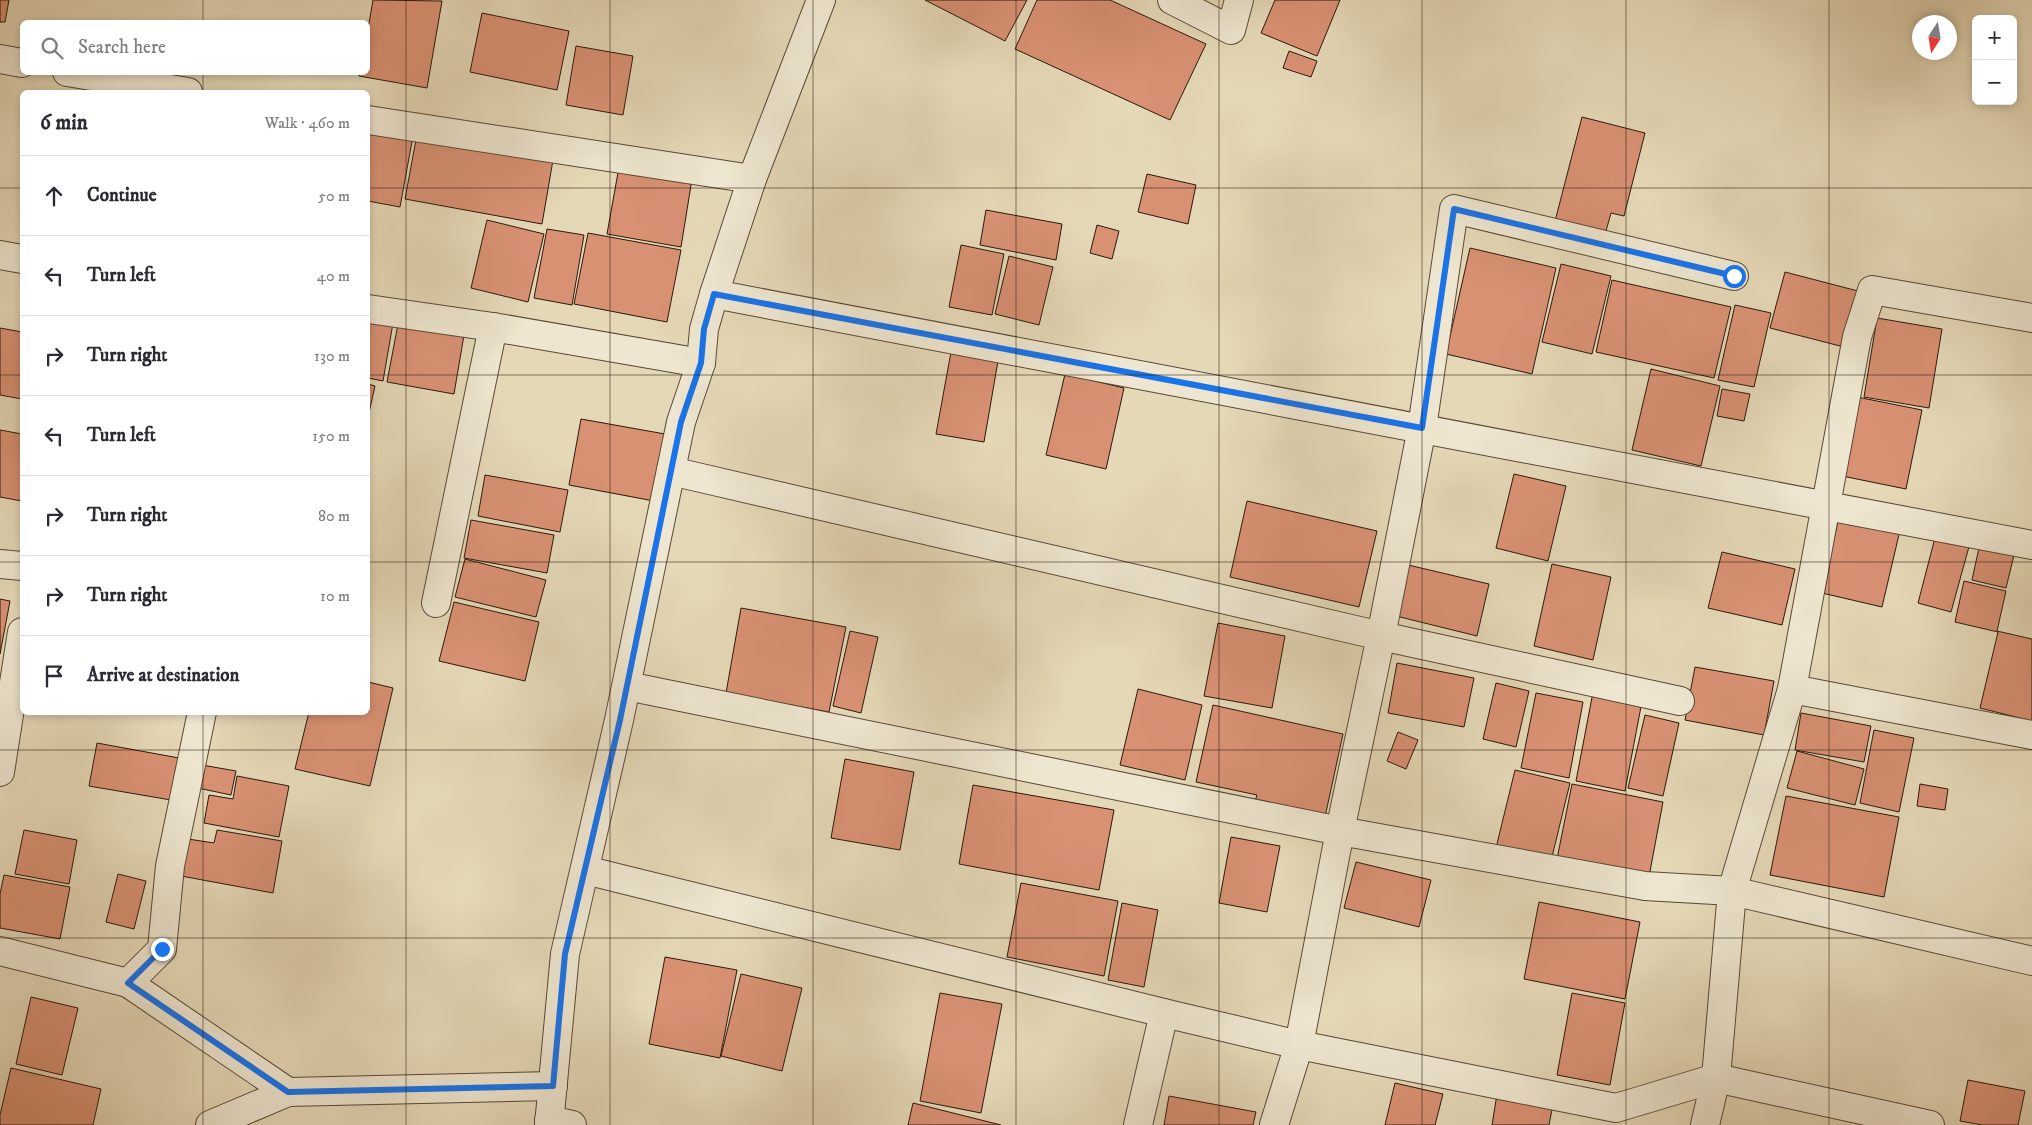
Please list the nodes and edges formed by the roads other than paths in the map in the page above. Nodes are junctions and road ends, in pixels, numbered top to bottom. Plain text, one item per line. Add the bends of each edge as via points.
1 (821, 0) edge
2 (1172, 0) edge
3 (1239, 0) edge
4 (0, 59) edge
5 (20, 63) edge
6 (85, 75) edge
7 (176, 90) edge
8 (370, 120) edge
9 (752, 179) junction
10 (0, 255) edge
11 (20, 259) edge
12 (1734, 276) dead end
13 (714, 294) junction
14 (370, 309) edge
15 (2032, 318) edge
16 (493, 326) junction
17 (701, 363) junction
18 (1422, 428) junction
19 (671, 470) junction
20 (1825, 507) junction
21 (2032, 545) edge
22 (0, 564) edge
23 (20, 566) edge
24 (436, 603) dead end
25 (1381, 636) junction
26 (20, 645) edge
27 (627, 686) junction
28 (1792, 689) junction
29 (1680, 700) dead end
30 (201, 715) edge
31 (2032, 735) edge
32 (0, 772) edge
33 (1340, 830) junction
34 (585, 870) junction
35 (1732, 891) junction
36 (0, 951) edge
37 (2032, 961) edge
38 (128, 983) junction
39 (1164, 1013) junction
40 (1299, 1045) junction
41 (1716, 1078) junction
42 (553, 1086) junction
43 (288, 1092) junction
44 (556, 1123) edge
45 (210, 1125) edge
46 (1138, 1125) edge
47 (1274, 1125) edge
48 (1705, 1125) edge
49 (1930, 1125) edge

1 - 9 street
2 - 3 street via 1231,30
4 - 5 street
6 - 7 street
8 - 9 street
9 - 13 street
10 - 11 street
12 - 18 street via 1454,209
13 - 17 street via 704,329
13 - 18 street
14 - 16 street
15 - 20 street via 1872,290 1857,337
16 - 17 street
16 - 24 street
17 - 19 street via 681,422
18 - 20 street
18 - 25 street
19 - 25 street
19 - 27 street
20 - 21 street
20 - 28 street
22 - 23 street
25 - 29 street
25 - 33 street
26 - 32 street
27 - 33 street
27 - 34 street
28 - 31 street
28 - 35 street
30 - 38 street via 170,866 162,949
33 - 35 street via 1645,886
33 - 40 street
34 - 39 street
34 - 42 street via 565,954
35 - 37 street
35 - 41 street
36 - 38 street
38 - 43 street
39 - 40 street
39 - 46 street
40 - 41 street via 1616,1108
40 - 47 street
41 - 48 street
41 - 49 street
42 - 43 street
42 - 44 street
43 - 45 street

